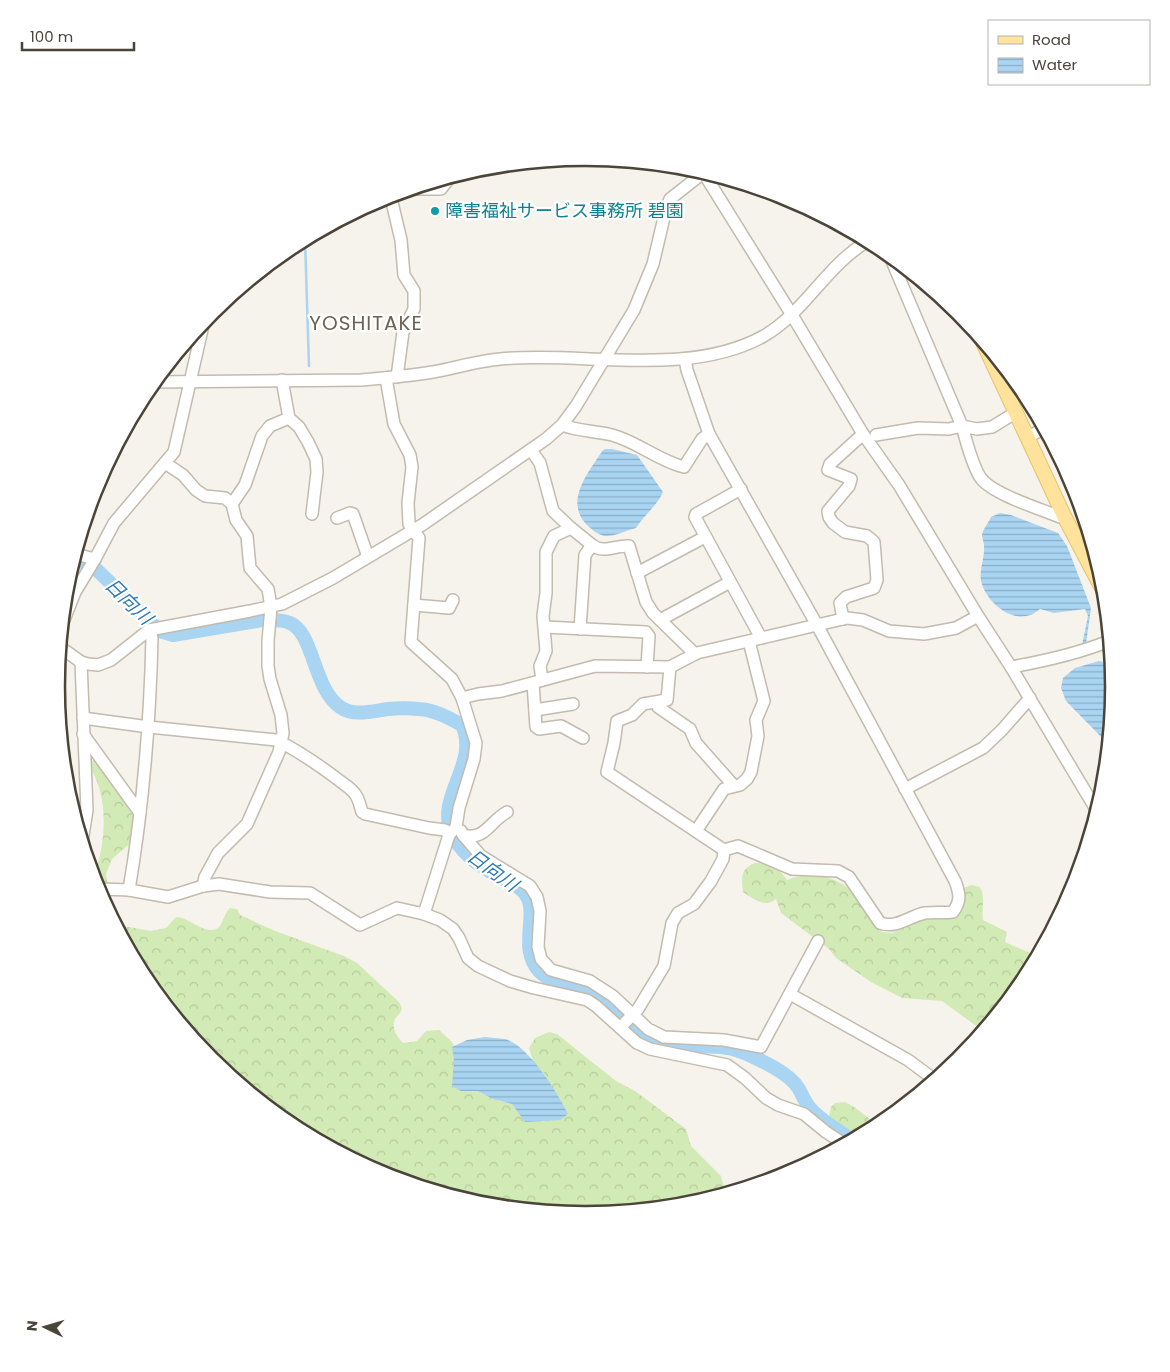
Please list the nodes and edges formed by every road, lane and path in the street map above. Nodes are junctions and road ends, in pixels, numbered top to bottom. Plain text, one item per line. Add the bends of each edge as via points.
1 (696, 178) edge
2 (709, 181) edge
3 (393, 204) edge
4 (861, 246) edge
5 (894, 267) edge
6 (792, 314) junction
7 (201, 336) edge
8 (604, 359) junction
9 (685, 359) junction
10 (990, 359) edge
11 (392, 377) junction
12 (282, 380) junction
13 (191, 381) junction
14 (163, 382) edge
15 (1015, 414) junction
16 (289, 418) junction
17 (562, 425) junction
18 (962, 426) junction
19 (1038, 431) edge
20 (710, 434) junction
21 (862, 434) junction
22 (876, 435) dead end
23 (1027, 437) junction
24 (531, 450) junction
25 (165, 463) junction
26 (741, 489) junction
27 (232, 504) junction
28 (312, 514) dead end
29 (1064, 516) junction
30 (337, 518) dead end
31 (571, 528) junction
32 (413, 530) junction
33 (705, 537) junction
34 (592, 545) junction
35 (82, 556) edge
36 (368, 557) junction
37 (95, 559) junction
38 (1091, 567) edge
39 (637, 573) junction
40 (730, 582) junction
41 (73, 598) edge
42 (453, 600) dead end
43 (414, 606) junction
44 (270, 616) junction
45 (978, 616) junction
46 (843, 619) junction
47 (660, 620) junction
48 (817, 625) junction
49 (545, 627) junction
50 (150, 629) junction
51 (580, 629) junction
52 (755, 640) junction
53 (1103, 644) edge
54 (66, 651) edge
55 (695, 654) junction
56 (81, 662) junction
57 (647, 667) junction
58 (670, 667) junction
59 (1011, 667) junction
60 (538, 682) junction
61 (462, 698) junction
62 (1030, 698) junction
63 (662, 701) junction
64 (573, 704) dead end
65 (535, 710) junction
66 (83, 718) junction
67 (149, 727) junction
68 (83, 734) junction
69 (583, 738) dead end
70 (280, 742) junction
71 (734, 786) junction
72 (905, 789) junction
73 (1092, 802) edge
74 (507, 812) dead end
75 (140, 813) junction
76 (84, 825) edge
77 (696, 831) junction
78 (456, 832) junction
79 (724, 850) junction
80 (203, 886) junction
81 (107, 889) edge
82 (129, 890) junction
83 (424, 914) junction
84 (818, 941) dead end
85 (790, 994) junction
86 (634, 1013) junction
87 (621, 1027) junction
88 (929, 1076) edge
89 (838, 1140) edge

1 - 8 street via 670,200 642,293
2 - 6 street
3 - 11 street via 401,240 404,275 414,291 414,309 403,332
4 - 6 street via 843,258
5 - 18 street
6 - 9 street via 763,336 743,346
6 - 21 street
7 - 13 street
8 - 9 street
8 - 11 street via 501,359
8 - 17 street
9 - 20 street
10 - 15 main road
11 - 12 street
11 - 32 street via 394,424 410,455 412,467 408,503 409,524
12 - 13 street
12 - 16 street
13 - 14 street
13 - 25 street via 174,452
15 - 18 street via 992,427
15 - 23 main road
16 - 27 street via 270,426 262,436 245,485
16 - 28 street via 299,427 316,459
17 - 20 street via 612,435 645,448 670,464 684,467 702,439
17 - 24 street
18 - 22 street via 903,429
18 - 29 street via 981,479 998,492 1060,518
19 - 23 street
20 - 26 street
21 - 45 street via 900,485
21 - 46 street via 830,464 828,470 851,479 828,511 833,523 845,532 867,536 874,542 878,580 874,588 846,597 840,603
23 - 29 main road
24 - 31 street via 540,463 553,511
24 - 32 street
25 - 27 street via 184,475 205,496 225,498
25 - 37 street via 114,523
26 - 33 street via 696,514 694,517
26 - 48 street
27 - 44 street via 236,520 247,536 250,568 268,589
29 - 38 main road
30 - 36 street via 353,514
31 - 34 street
31 - 49 street via 554,536 546,552
32 - 36 street
32 - 43 street via 418,538
33 - 39 street
33 - 40 street
34 - 39 street via 597,550 629,546
34 - 51 street via 585,555
35 - 37 street
36 - 44 street
37 - 41 street
39 - 47 street via 646,602
40 - 47 street
40 - 52 street
42 - 43 street via 449,608
43 - 61 street via 411,642 452,679
44 - 50 street
44 - 70 street via 268,666 281,715
45 - 46 street via 956,628 924,634 889,631 863,620
45 - 59 street
46 - 48 street
47 - 55 street
48 - 52 street
48 - 72 street
49 - 51 street
49 - 60 street via 546,650
50 - 56 street via 111,660 98,665
50 - 67 street
51 - 57 street via 646,632 649,636
52 - 55 street
52 - 71 street via 764,701 756,720 758,736 751,772 740,785
53 - 59 street via 1056,659
54 - 56 street
55 - 58 street
56 - 66 street
57 - 58 street
57 - 60 street via 595,666
58 - 63 street via 667,700
59 - 62 street
60 - 61 street
60 - 65 street
61 - 78 street via 476,743
62 - 72 street via 983,748
62 - 73 street
63 - 71 street via 658,707 690,729 696,743
63 - 77 street via 643,704 632,715 617,721 607,772
64 - 65 street
65 - 69 street via 536,727 539,729 561,726
66 - 67 street
66 - 68 street
67 - 70 street
67 - 75 street
68 - 75 street
68 - 76 street
70 - 78 street via 318,764 354,792 365,814
70 - 80 street via 279,752 247,824 218,853
71 - 77 street via 724,789
72 - 79 street via 957,887 960,900 953,912 924,913 886,925 880,923 849,877 838,871 792,869 738,846
74 - 78 street via 480,835 472,838
75 - 82 street
77 - 79 street
78 - 83 street
78 - 86 street via 481,856 530,886 540,911 538,947 541,959 551,970 590,981
79 - 86 street via 723,859 711,881 694,904 678,913 672,922 664,966
80 - 82 street via 168,897
80 - 83 street via 218,884 270,892 310,893 360,926 397,908
81 - 82 street
83 - 87 street via 453,929 468,958 478,966 510,981 587,1000
84 - 85 street
85 - 86 street via 761,1047 724,1040 664,1037 648,1029
85 - 88 street via 908,1060
86 - 87 street
87 - 89 street via 637,1043 650,1049 727,1064 766,1098 804,1114

